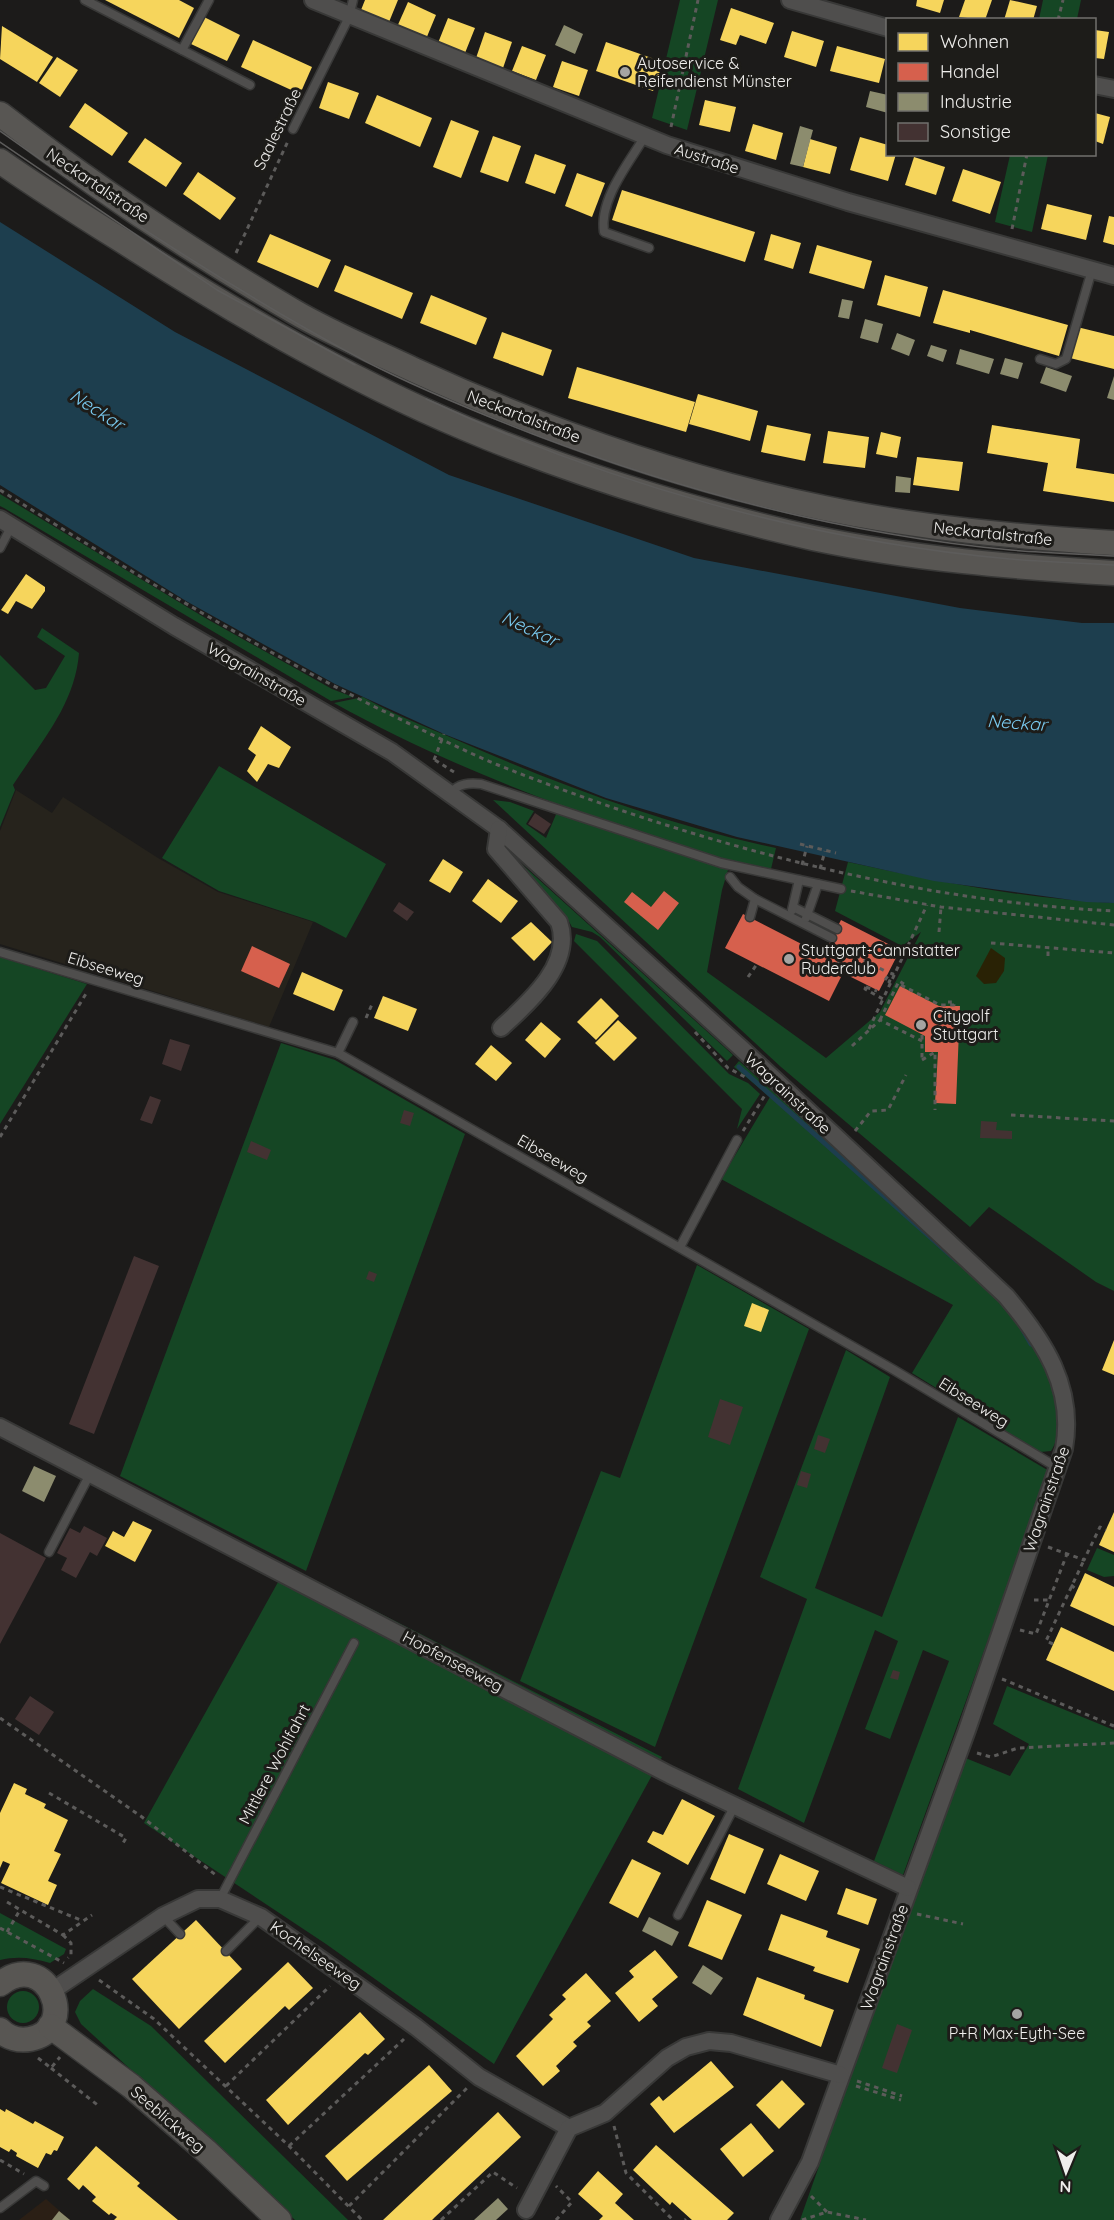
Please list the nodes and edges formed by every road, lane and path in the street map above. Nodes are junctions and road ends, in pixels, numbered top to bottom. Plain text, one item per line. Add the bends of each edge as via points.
1 (85, 0) edge
2 (209, 0) edge
3 (313, 0) edge
4 (353, 0) edge
5 (699, 0) edge
6 (790, 0) edge
7 (1063, 0) edge
8 (349, 17) junction
9 (1058, 18) edge
10 (886, 27) edge
11 (182, 50) junction
12 (250, 85) dead end
13 (1096, 85) edge
14 (1114, 89) edge
15 (0, 114) edge
16 (293, 129) joint
17 (645, 136) junction
18 (667, 145) junction
19 (1028, 156) edge
20 (0, 161) edge
21 (1009, 247) junction
22 (650, 248) dead end
23 (227, 270) junction
24 (1092, 270) junction
25 (1114, 276) edge
26 (1040, 359) dead end
27 (0, 490) edge
28 (6, 523) edge
29 (1114, 543) edge
30 (0, 548) edge
31 (1114, 573) edge
32 (444, 734) dead end
33 (442, 740) junction
34 (434, 760) dead end
35 (451, 793) junction
36 (499, 829) junction
37 (800, 844) dead end
38 (807, 846) junction
39 (825, 851) junction
40 (836, 853) dead end
41 (804, 858) dead end
42 (822, 861) dead end
43 (730, 878) dead end
44 (799, 880) junction
45 (818, 884) junction
46 (841, 889) joint
47 (755, 899) junction
48 (927, 905) junction
49 (793, 907) junction
50 (942, 908) junction
51 (1114, 911) edge
52 (808, 914) junction
53 (789, 915) junction
54 (750, 917) dead end
55 (804, 924) junction
56 (1114, 926) edge
57 (837, 929) dead end
58 (939, 932) dead end
59 (832, 938) dead end
60 (991, 943) dead end
61 (1048, 947) junction
62 (0, 952) edge
63 (1114, 953) edge
64 (1048, 956) dead end
65 (838, 963) dead end
66 (757, 964) dead end
67 (885, 971) dead end
68 (748, 977) dead end
69 (93, 980) junction
70 (885, 980) dead end
71 (891, 983) junction
72 (877, 991) dead end
73 (883, 999) junction
74 (948, 1003) dead end
75 (880, 1020) junction
76 (353, 1022) dead end
77 (501, 1028) dead end
78 (868, 1031) junction
79 (922, 1035) dead end
80 (922, 1041) junction
81 (852, 1046) dead end
82 (338, 1053) junction
83 (906, 1075) dead end
84 (763, 1099) dead end
85 (935, 1110) dead end
86 (1011, 1114) dead end
87 (1114, 1121) edge
88 (0, 1137) edge
89 (737, 1140) joint
90 (843, 1145) junction
91 (680, 1247) junction
92 (0, 1427) edge
93 (1058, 1468) junction
94 (90, 1474) junction
95 (1106, 1530) dead end
96 (1052, 1548) dead end
97 (49, 1552) dead end
98 (1067, 1554) junction
99 (1084, 1560) junction
100 (1071, 1585) junction
101 (1077, 1590) dead end
102 (1034, 1600) dead end
103 (1050, 1600) junction
104 (1003, 1625) junction
105 (354, 1643) dead end
106 (1053, 1644) dead end
107 (986, 1672) junction
108 (0, 1718) edge
109 (1114, 1726) edge
110 (1114, 1743) edge
111 (960, 1748) junction
112 (48, 1793) dead end
113 (734, 1807) junction
114 (122, 1845) dead end
115 (0, 1887) edge
116 (908, 1888) junction
117 (224, 1892) junction
118 (8, 1902) dead end
119 (20, 1910) junction
120 (901, 1910) junction
121 (92, 1915) dead end
122 (678, 1915) dead end
123 (163, 1916) junction
124 (261, 1917) junction
125 (83, 1921) junction
126 (963, 1924) dead end
127 (0, 1928) edge
128 (7, 1932) junction
129 (180, 1934) dead end
130 (63, 1935) junction
131 (225, 1951) dead end
132 (87, 1968) junction
133 (343, 1974) junction
134 (0, 1984) edge
135 (52, 1991) junction
136 (50, 2026) junction
137 (416, 2027) junction
138 (0, 2030) edge
139 (51, 2068) dead end
140 (479, 2077) junction
141 (840, 2078) junction
142 (226, 2086) junction
143 (901, 2098) dead end
144 (100, 2107) dead end
145 (610, 2108) junction
146 (569, 2128) junction
147 (289, 2146) junction
148 (0, 2160) edge
149 (545, 2175) junction
150 (522, 2181) dead end
151 (40, 2183) joint
152 (799, 2185) junction
153 (349, 2206) junction
154 (0, 2208) edge
155 (526, 2210) dead end
156 (827, 2212) junction
157 (279, 2220) edge
158 (362, 2220) edge
159 (441, 2220) edge
160 (556, 2220) edge
161 (673, 2220) edge
162 (779, 2220) edge
163 (802, 2220) edge
164 (866, 2220) edge

1 - 11 lane
2 - 11 lane
3 - 8 street, Austraße
4 - 8 lane, Saalestraße
5 - 18 path
6 - 10 street
7 - 9 path
8 - 16 lane, Saalestraße
8 - 17 street, Austraße
11 - 12 lane
13 - 14 street
15 - 23 main road, Neckartalstraße via 79,175
16 - 23 path, Saalestraße
17 - 18 street, Austraße
17 - 22 lane via 612,193 603,224 604,232
18 - 21 street, Austraße
19 - 21 path
20 - 31 main road, Neckartalstraße via 231,310 409,403 511,446 621,486 816,538 1004,566
21 - 24 street, Austraße
23 - 29 main road, Neckartalstraße via 295,312 501,410 714,482 909,524 1016,537
24 - 25 street, Austraße
24 - 26 lane via 1066,359 1056,364
27 - 33 path via 226,628 333,687
28 - 30 lane
28 - 35 street, Wagrainstraße via 392,752
32 - 33 path
33 - 34 path
33 - 51 path via 607,805 820,868 936,892
35 - 36 street, Wagrainstraße
35 - 44 lane via 468,783 489,786 721,863
36 - 77 street via 496,849 559,922 563,933 560,951 544,987
36 - 90 street, Wagrainstraße
37 - 38 path
38 - 39 path
38 - 41 path
39 - 40 path
39 - 42 path
43 - 47 lane
44 - 45 lane
44 - 49 lane
45 - 46 lane
45 - 52 lane
46 - 48 path
47 - 53 lane
47 - 54 lane
48 - 50 path
48 - 71 path
49 - 52 lane
49 - 53 lane
50 - 56 path
50 - 58 path
52 - 55 lane
52 - 57 lane
53 - 55 lane
55 - 59 lane
60 - 61 path
61 - 63 path
61 - 64 path
62 - 69 lane, Eibseeweg
65 - 67 path via 845,950
66 - 68 path
69 - 82 lane, Eibseeweg
69 - 88 path
70 - 71 path via 893,974
71 - 73 path
72 - 73 path via 865,989
73 - 78 path
74 - 75 path via 926,999 899,981
75 - 78 path
75 - 80 path
76 - 82 lane
78 - 81 path
79 - 80 path
80 - 85 path via 922,1060 935,1052
82 - 91 lane, Eibseeweg
83 - 90 path via 888,1110 871,1111
84 - 89 path
86 - 87 path
89 - 91 lane
90 - 93 street, Wagrainstraße via 1006,1296 1028,1322 1051,1361 1067,1402 1067,1433
91 - 93 lane, Eibseeweg
92 - 94 street, Hopfenseeweg
93 - 104 street, Wagrainstraße
94 - 97 lane
94 - 113 street, Hopfenseeweg
95 - 99 path via 1100,1527
96 - 98 path
98 - 99 path
98 - 103 path
99 - 100 path
100 - 101 path
100 - 106 path via 1046,1641
102 - 103 path
103 - 104 path via 1036,1634
104 - 107 street, Wagrainstraße
105 - 117 lane, Mittlere Wohlfahrt
107 - 109 path
107 - 111 street, Wagrainstraße
108 - 117 path via 141,1817
110 - 111 path via 1018,1748 991,1757
111 - 116 street, Wagrainstraße
112 - 114 path via 126,1838
113 - 116 street, Hopfenseeweg
113 - 122 lane
115 - 125 path
116 - 120 street, Wagrainstraße
117 - 123 street via 198,1899
117 - 124 street, Kochelseeweg
118 - 119 path
119 - 128 path
119 - 130 path
120 - 126 path
120 - 141 street, Wagrainstraße
121 - 125 path
123 - 129 lane
123 - 132 street
124 - 131 lane
124 - 133 street, Kochelseeweg
125 - 130 path
127 - 128 path
128 - 130 path via 62,1961 70,1955 71,1943
132 - 135 street
132 - 142 path via 101,1983 154,2019
133 - 137 street, Kochelseeweg
133 - 142 path
134 - 135 main road via 27,1975 39,1979
135 - 136 main road via 56,2006
136 - 138 main road via 28,2040 14,2039
136 - 157 main road, Seeblickweg via 131,2086
137 - 140 street, Kochelseeweg
137 - 147 path
139 - 144 path
140 - 146 street, Kochelseeweg
140 - 153 path
141 - 143 path
141 - 145 street via 731,2043 709,2041 686,2047 667,2058
141 - 152 street, Wagrainstraße
142 - 147 path
145 - 146 street
145 - 161 path via 626,2173
146 - 149 street
147 - 153 path
148 - 151 path
149 - 155 street
149 - 160 path via 572,2202
150 - 159 path via 516,2189 493,2172
151 - 154 lane
152 - 156 path
152 - 162 street, Wagrainstraße
153 - 158 path
156 - 163 path
156 - 164 path

